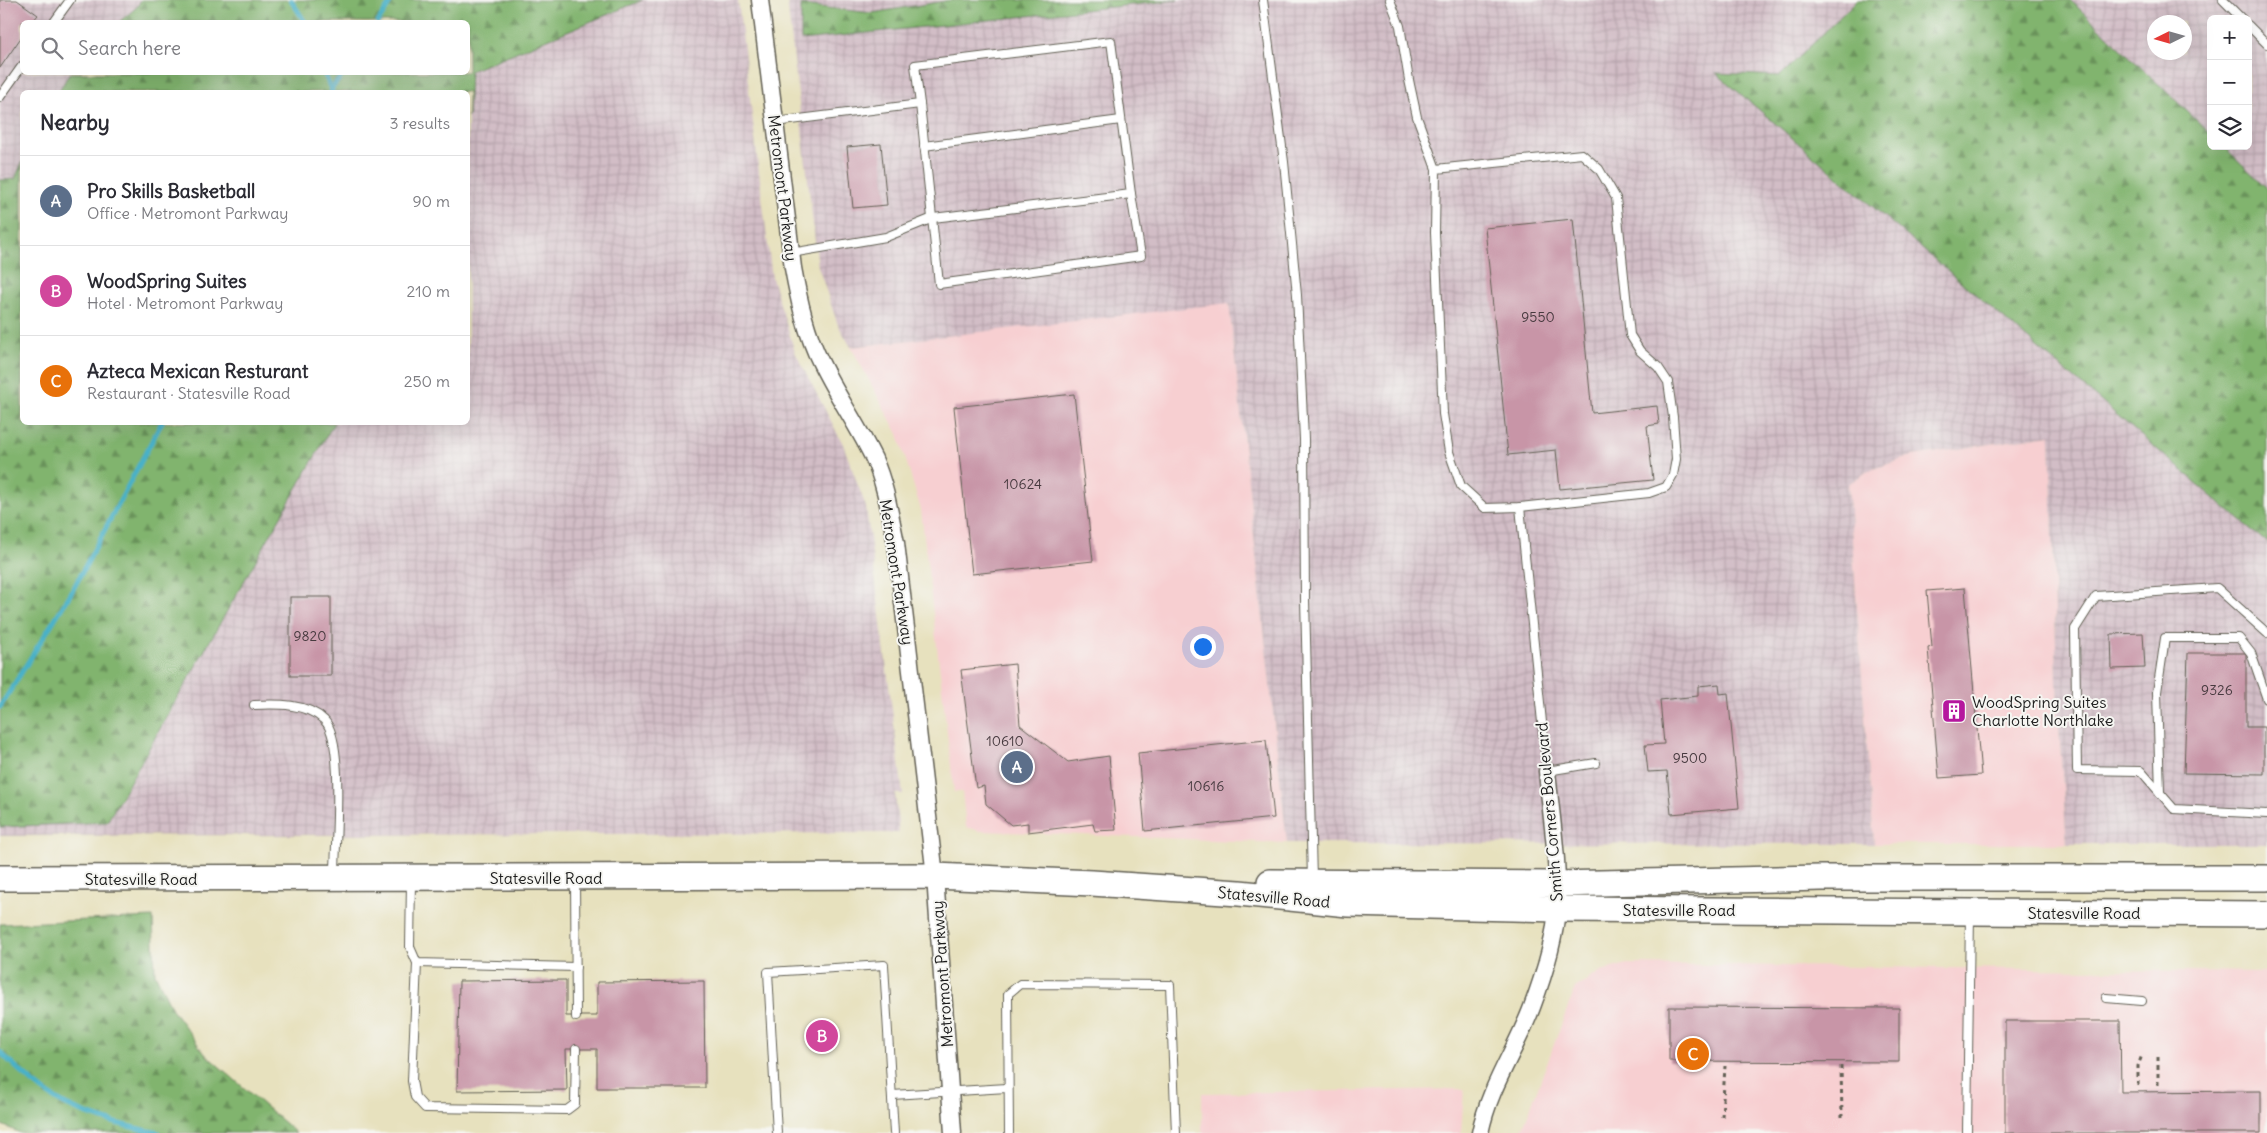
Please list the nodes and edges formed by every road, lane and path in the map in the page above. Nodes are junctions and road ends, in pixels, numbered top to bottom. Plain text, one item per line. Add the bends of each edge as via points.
1 (70, 0) edge
2 (760, 0) edge
3 (1263, 0) edge
4 (1390, 0) edge
5 (2223, 0) edge
6 (2238, 15) edge
7 (55, 20) edge
8 (2252, 29) edge
9 (2267, 44) edge
10 (20, 69) edge
11 (0, 97) edge
12 (920, 104) junction
13 (1121, 120) junction
14 (775, 122) junction
15 (924, 146) junction
16 (1436, 169) junction
17 (1131, 194) junction
18 (933, 218) junction
19 (791, 253) junction
20 (1520, 507) junction
21 (2267, 632) edge
22 (2267, 699) edge
23 (254, 705) dead end
24 (1596, 763) dead end
25 (1547, 771) junction
26 (2160, 793) junction
27 (2267, 814) edge
28 (936, 876) junction
29 (0, 878) edge
30 (411, 878) junction
31 (575, 878) junction
32 (2225, 878) junction
33 (2267, 878) edge
34 (335, 879) junction
35 (1312, 882) junction
36 (1092, 883) junction
37 (1556, 884) junction
38 (2267, 893) edge
39 (1557, 909) junction
40 (1970, 912) junction
41 (2183, 913) junction
42 (2145, 914) junction
43 (2267, 914) edge
44 (417, 963) junction
45 (576, 967) junction
46 (2106, 998) dead end
47 (2142, 1001) dead end
48 (576, 1016) dead end
49 (576, 1049) dead end
50 (2142, 1055) dead end
51 (2158, 1056) dead end
52 (1725, 1066) dead end
53 (1841, 1066) dead end
54 (2138, 1085) dead end
55 (2158, 1085) dead end
56 (1007, 1088) junction
57 (950, 1090) junction
58 (892, 1095) junction
59 (1842, 1117) dead end
60 (1722, 1118) dead end
61 (777, 1133) edge
62 (894, 1133) edge
63 (953, 1133) edge
64 (1009, 1133) edge
65 (1176, 1133) edge
66 (1480, 1133) edge
67 (1967, 1133) edge

1 - 7 lane
2 - 14 street, Metromont Parkway
3 - 35 lane via 1297,295 1304,439
4 - 16 lane via 1400,26 1418,118
5 - 6 lane
8 - 9 lane
10 - 11 lane
12 - 13 lane via 916,65 1111,41
12 - 14 lane
12 - 15 lane
13 - 15 lane
13 - 17 lane
14 - 19 street, Metromont Parkway
15 - 18 lane
16 - 20 lane via 1434,234 1443,414 1449,452 1461,486 1485,508
16 - 20 lane via 1582,154 1599,169 1616,198 1630,335 1668,382 1676,459 1673,476 1666,487 1649,493
17 - 18 lane
17 - 18 lane via 1141,256 939,284
18 - 19 lane via 886,237
19 - 28 street, Metromont Parkway via 809,335 874,460 886,492 896,543
20 - 25 lane, Smith Corners Boulevard
21 - 26 lane via 2217,588 2096,596 2075,629 2077,770 2141,771
22 - 26 lane via 2251,653 2239,638 2165,638 2157,692
23 - 34 lane via 277,704 316,713 331,730 336,754
24 - 25 lane
25 - 37 street, Smith Corners Boulevard
26 - 27 lane via 2174,809
28 - 31 main road, Statesville Road
28 - 36 main road, Statesville Road
28 - 57 street, Metromont Parkway
29 - 34 main road, Statesville Road
30 - 31 main road, Statesville Road
30 - 34 main road, Statesville Road
30 - 44 lane via 410,947
31 - 45 lane
32 - 33 main road, Statesville Road
32 - 37 main road, Statesville Road via 1822,878
32 - 42 main road via 2198,891 2151,894
35 - 36 main road, Statesville Road
35 - 37 main road, Statesville Road
36 - 39 main road, Statesville Road via 1348,904
37 - 39 street, Smith Corners Boulevard
38 - 41 main road via 2246,893
39 - 40 main road, Statesville Road
39 - 66 street, Smith Corners Boulevard via 1548,958 1537,992 1504,1065
40 - 42 main road, Statesville Road
40 - 67 lane
41 - 42 main road, Statesville Road
41 - 43 main road, Statesville Road
44 - 45 lane
44 - 49 lane via 412,1081 415,1097 425,1108 567,1110 575,1104
45 - 48 lane
46 - 47 lane
50 - 54 path via 2138,1066
51 - 55 path
52 - 60 path
53 - 59 path
56 - 57 lane
56 - 64 lane
56 - 65 lane via 1008,994 1020,984 1170,985
57 - 58 lane
57 - 63 street, Metromont Parkway
58 - 61 lane via 884,965 768,972
58 - 62 lane

